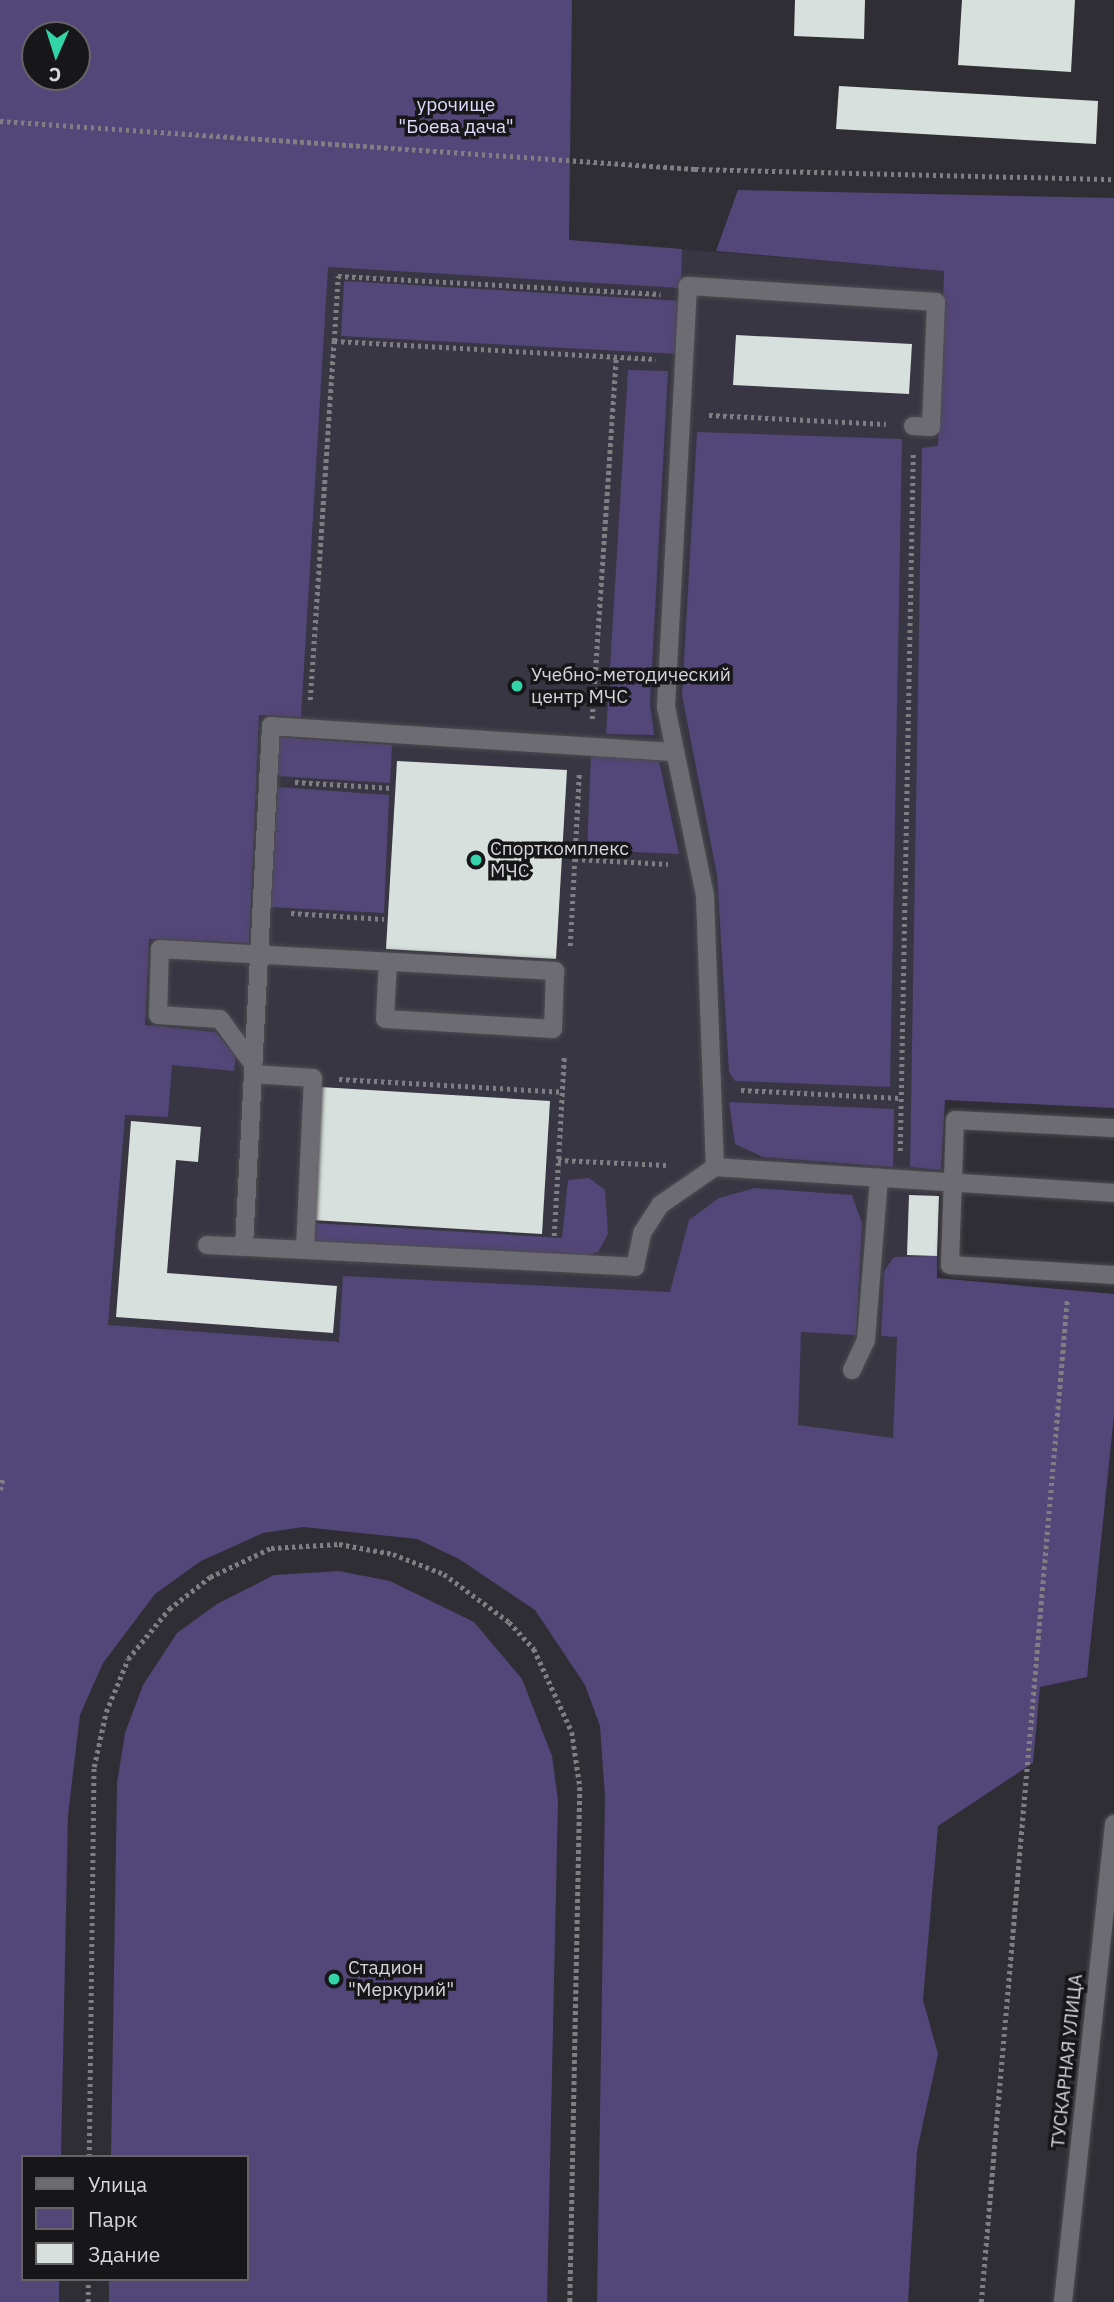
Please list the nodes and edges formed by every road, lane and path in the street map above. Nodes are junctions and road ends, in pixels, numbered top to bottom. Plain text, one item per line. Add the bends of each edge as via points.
1 (0, 121) edge
2 (1114, 179) edge
3 (688, 296) junction
4 (334, 341) junction
5 (615, 357) junction
6 (684, 360) junction
7 (682, 413) junction
8 (914, 426) junction
9 (309, 728) junction
10 (590, 746) junction
11 (676, 751) junction
12 (268, 780) junction
13 (392, 788) dead end
14 (575, 859) dead end
15 (699, 865) junction
16 (261, 911) junction
17 (384, 919) dead end
18 (259, 954) junction
19 (388, 962) junction
20 (253, 1069) junction
21 (313, 1078) junction
22 (713, 1088) junction
23 (562, 1091) dead end
24 (900, 1098) junction
25 (1114, 1128) edge
26 (558, 1160) dead end
27 (715, 1167) junction
28 (878, 1178) junction
29 (900, 1180) junction
30 (953, 1183) junction
31 (1114, 1193) edge
32 (207, 1245) dead end
33 (244, 1247) junction
34 (305, 1250) junction
35 (1069, 1272) junction
36 (1114, 1275) edge
37 (852, 1370) dead end
38 (3, 1478) dead end
39 (0, 1490) edge
40 (1114, 1824) edge
41 (89, 2155) edge
42 (88, 2281) edge
43 (88, 2302) edge
44 (570, 2302) edge
45 (981, 2302) edge
46 (1063, 2302) edge

1 - 2 path via 695,169
3 - 4 path via 338,276
3 - 6 street
3 - 8 street via 688,286 936,302 931,427
4 - 5 path
4 - 9 path
5 - 6 path
5 - 10 path
6 - 7 street
7 - 8 path
7 - 11 street via 666,707
8 - 24 path
9 - 10 street
9 - 12 street via 271,726
10 - 11 street
11 - 15 street
12 - 13 path
12 - 16 street
14 - 15 path
15 - 22 street
16 - 17 path
16 - 18 street
18 - 19 street
18 - 20 street
18 - 20 street via 160,948 158,1015 220,1018
19 - 19 street via 385,1019 553,1029 555,971
20 - 21 street
20 - 33 street
21 - 23 path
21 - 34 street
22 - 24 path
22 - 27 street
24 - 29 path
25 - 30 street via 955,1120
26 - 27 path
27 - 28 street
27 - 34 street via 660,1205 642,1233 635,1267
28 - 29 street
28 - 37 street via 866,1340
29 - 30 street
30 - 31 street
30 - 35 street via 950,1265
32 - 33 street
33 - 34 street
35 - 36 street
35 - 45 path
38 - 39 path
40 - 46 street, ТУСКАРНАЯ УЛИЦА
41 - 44 path via 94,1768 106,1712 128,1658 169,1609 210,1577 271,1548 339,1544 393,1555 444,1574 509,1622 534,1649 572,1731 580,1787
42 - 43 path

